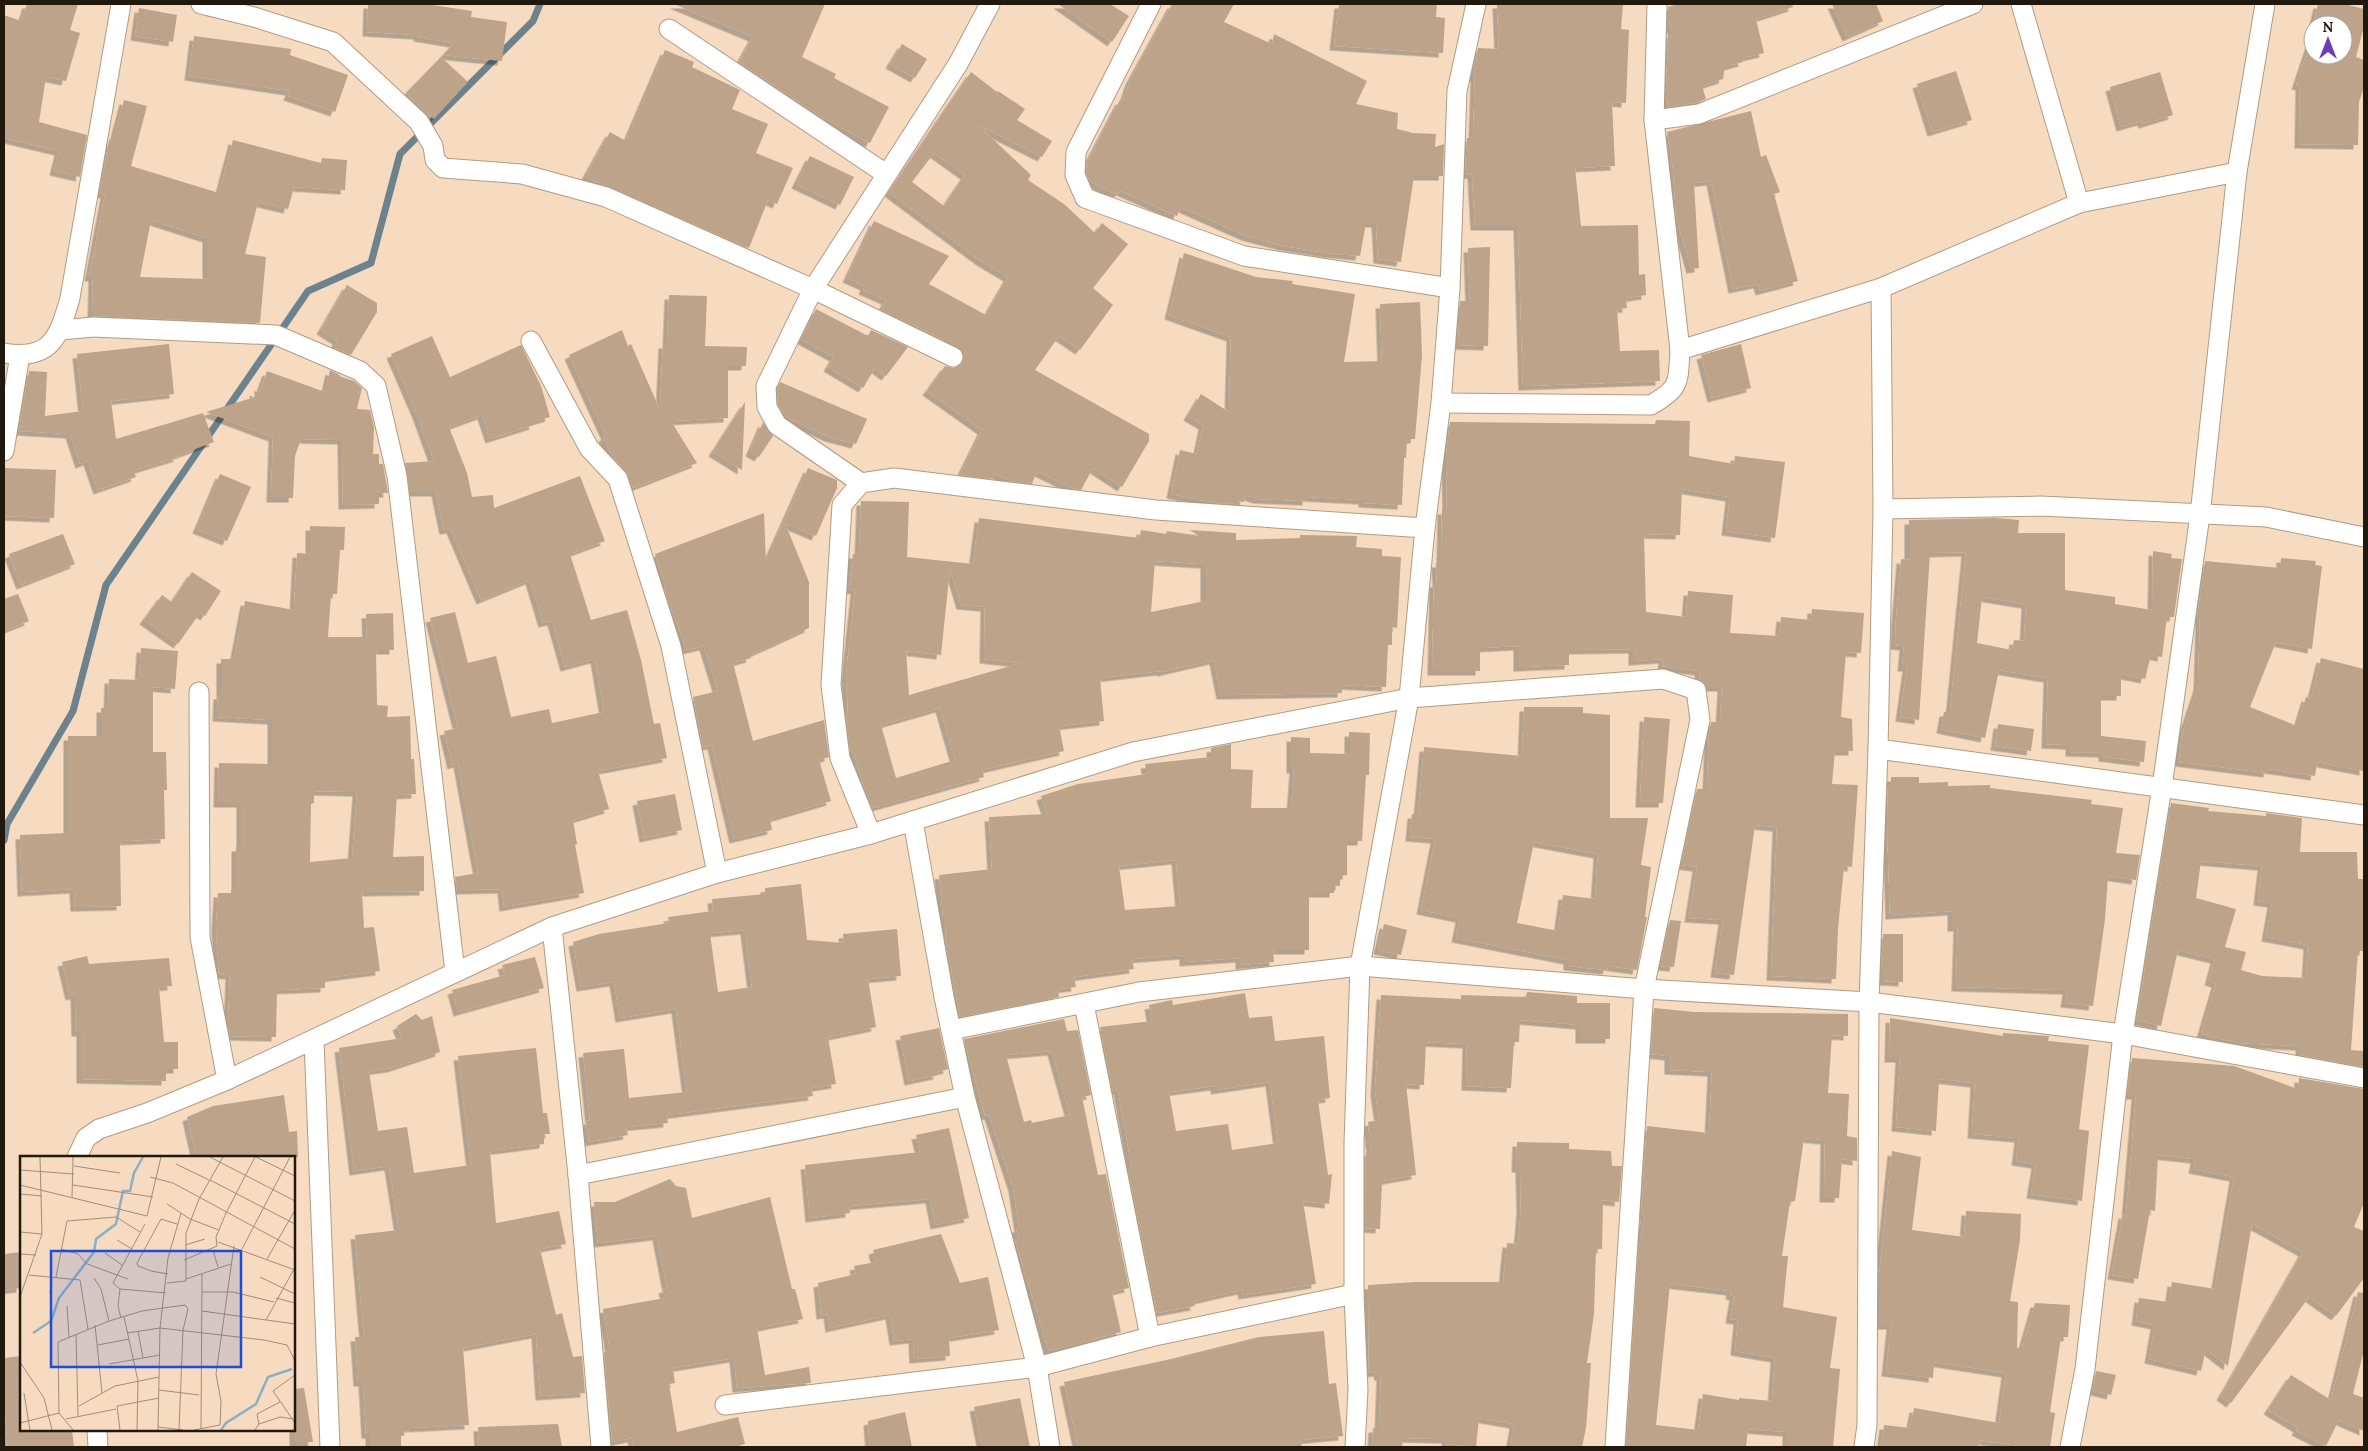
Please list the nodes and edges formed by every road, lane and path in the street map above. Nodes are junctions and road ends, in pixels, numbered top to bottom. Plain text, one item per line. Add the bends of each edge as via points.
1 (122, 4) edge
2 (201, 4) edge
3 (990, 4) edge
4 (1151, 4) edge
5 (1476, 4) edge
6 (1657, 4) edge
7 (1974, 4) edge
8 (2021, 4) edge
9 (2265, 4) edge
10 (669, 30) dead end
11 (1654, 120) junction
12 (2237, 172) junction
13 (886, 174) junction
14 (2079, 203) junction
15 (1450, 288) junction
16 (1881, 288) junction
17 (813, 289) junction
18 (61, 330) junction
19 (530, 341) dead end
20 (1680, 350) junction
21 (12, 354) edge
22 (953, 357) dead end
23 (1441, 403) junction
24 (4, 451) edge
25 (861, 483) junction
26 (1884, 509) junction
27 (2200, 515) junction
28 (1425, 528) junction
29 (2364, 537) edge
30 (199, 692) dead end
31 (1408, 698) junction
32 (1878, 749) junction
33 (2162, 787) junction
34 (2364, 815) edge
35 (913, 821) junction
36 (872, 834) junction
37 (717, 873) junction
38 (552, 928) junction
39 (1360, 966) junction
40 (455, 972) junction
41 (1644, 989) junction
42 (1869, 1002) junction
43 (1084, 1004) junction
44 (951, 1030) junction
45 (2123, 1034) junction
46 (314, 1040) junction
47 (2364, 1078) edge
48 (227, 1080) junction
49 (965, 1096) junction
50 (77, 1156) edge
51 (578, 1175) junction
52 (1354, 1294) junction
53 (1150, 1337) junction
54 (1037, 1367) junction
55 (725, 1405) dead end
56 (97, 1431) edge
57 (98, 1447) edge
58 (330, 1447) edge
59 (601, 1447) edge
60 (1050, 1447) edge
61 (1355, 1447) edge
62 (1615, 1447) edge
63 (1864, 1447) edge
64 (2070, 1447) edge

1 - 18 street via 70,298
2 - 17 street via 332,42 419,122 433,146 435,160 443,168 522,174 606,197
3 - 13 street via 958,64
4 - 15 street via 1076,152 1076,175 1085,198 1244,256
5 - 15 street via 1457,91
6 - 11 street
7 - 11 street via 1699,114
8 - 14 street
9 - 12 street
10 - 13 street
11 - 20 street
12 - 14 street
12 - 27 street
13 - 17 street
14 - 16 street
15 - 23 street
16 - 20 street
16 - 26 street
17 - 22 street
17 - 25 street via 766,386 767,407 777,425
18 - 21 street via 44,349
18 - 40 street via 93,327 276,335 360,370 376,386 397,476
19 - 37 street via 589,448 618,479 670,646
20 - 23 street via 1678,382 1670,395 1652,405
21 - 24 street
23 - 28 street
25 - 28 street via 894,478 1156,510
25 - 36 street via 842,505 832,685 840,758
26 - 27 street via 2041,506
26 - 32 street
27 - 29 street via 2266,517
27 - 33 street
28 - 31 street
30 - 48 street via 200,937
31 - 35 street via 1134,752
31 - 39 street
31 - 41 street via 1663,680 1696,690 1700,720
32 - 33 street
32 - 42 street
33 - 34 street
33 - 45 street
35 - 36 street
35 - 44 street
36 - 37 street
37 - 38 street
38 - 40 street
38 - 51 street
39 - 41 street
39 - 43 street via 1139,992
39 - 52 street via 1354,1143
40 - 46 street
41 - 42 street
41 - 62 street
42 - 45 street
42 - 63 street via 1867,1425
43 - 44 street
43 - 53 street
44 - 49 street
45 - 47 street
45 - 64 street via 2085,1369
46 - 48 street
46 - 58 street
48 - 50 street via 99,1129 86,1138
49 - 51 street
49 - 54 street
51 - 59 street
52 - 53 street
52 - 61 street via 1358,1390
53 - 54 street
54 - 55 street
54 - 60 street
56 - 57 street

